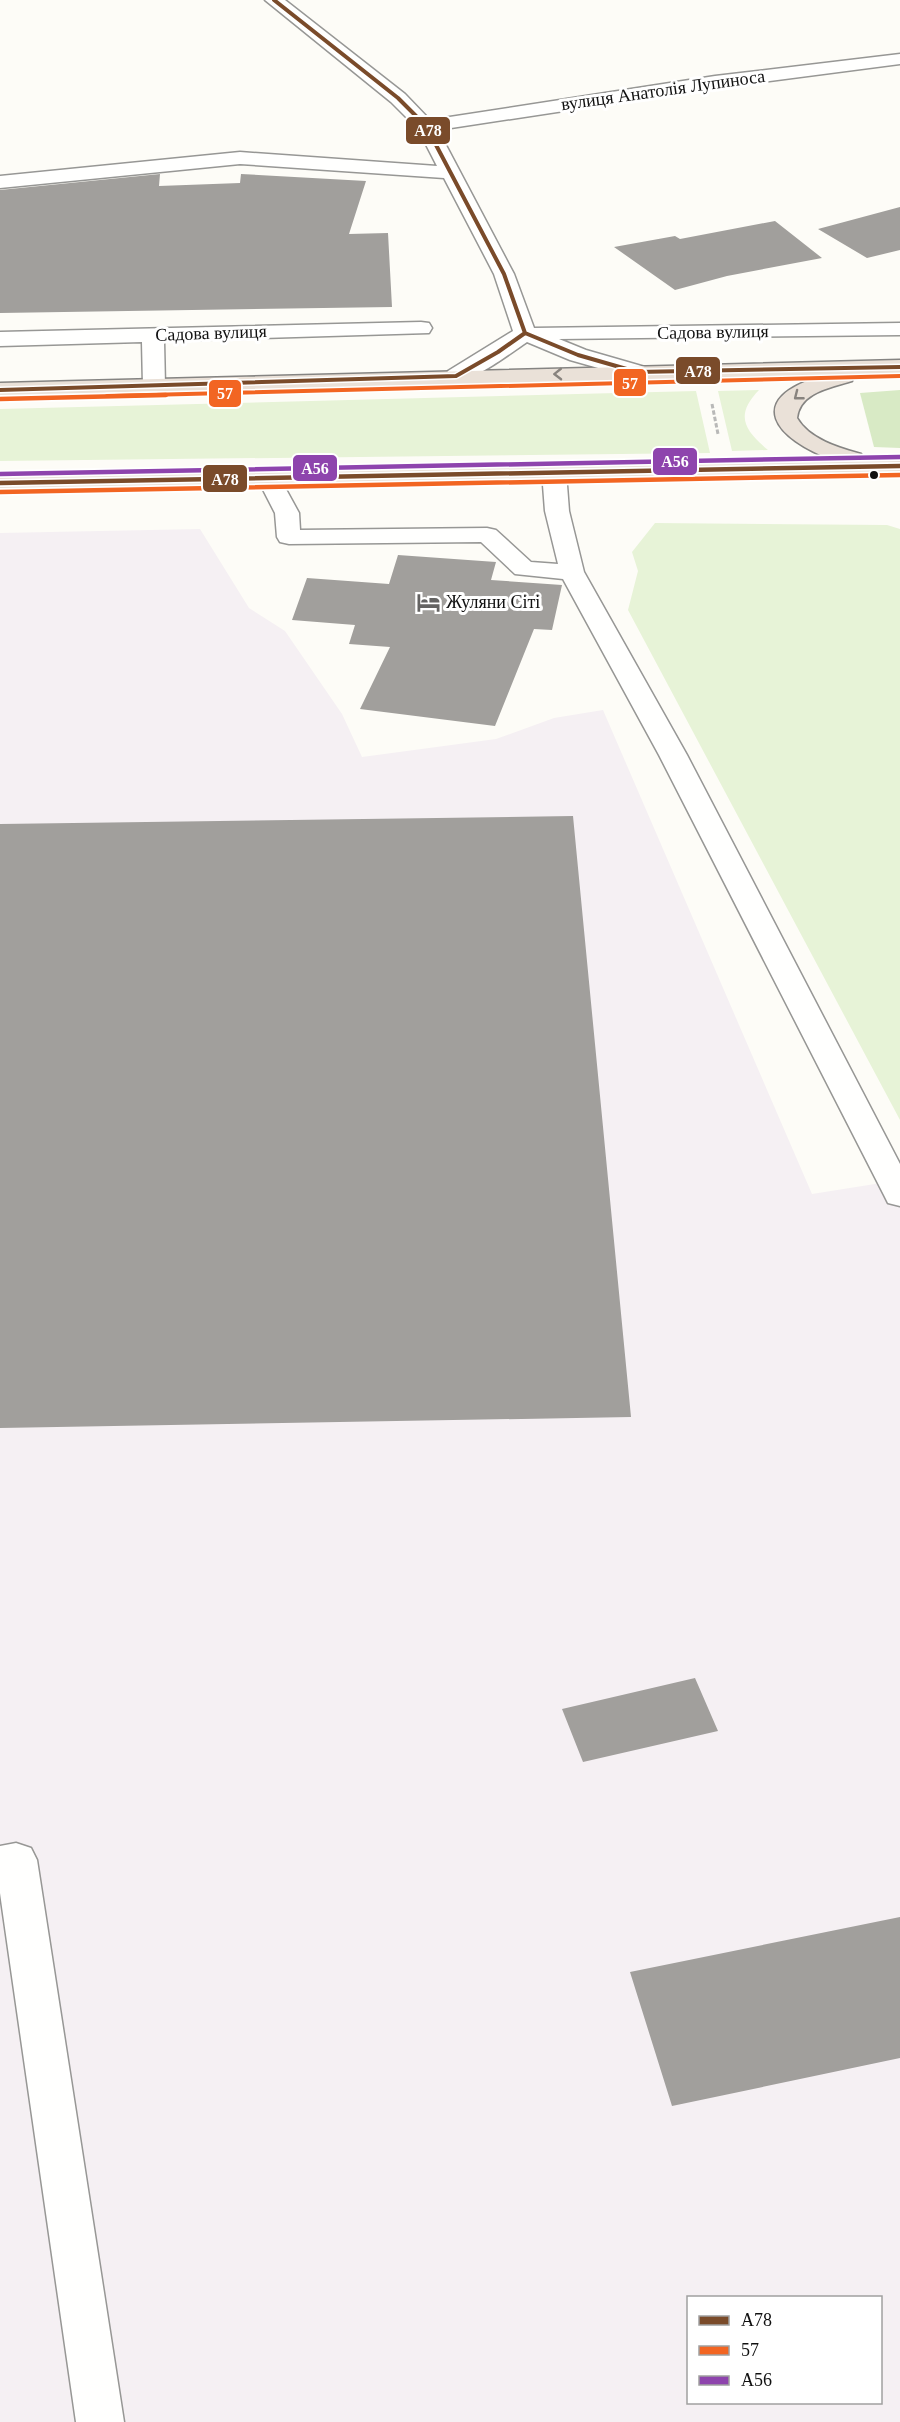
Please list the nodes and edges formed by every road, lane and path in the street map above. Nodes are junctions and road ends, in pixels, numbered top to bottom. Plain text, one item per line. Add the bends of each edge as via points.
1 (274, 0) edge
2 (900, 59) edge
3 (426, 126) junction
4 (452, 173) junction
5 (0, 182) edge
6 (421, 328) dead end
7 (900, 329) edge
8 (525, 333) junction
9 (153, 335) junction
10 (0, 339) edge
11 (871, 367) junction
12 (900, 367) edge
13 (637, 372) junction
14 (456, 376) junction
15 (154, 386) junction
16 (0, 390) edge
17 (709, 394) dead end
18 (719, 439) dead end
19 (891, 466) edge
20 (554, 472) junction
21 (268, 476) junction
22 (0, 483) edge
23 (572, 572) junction
24 (900, 1195) edge
25 (0, 1863) edge
26 (100, 2422) edge

1 - 3 street via 399,98
2 - 3 street, вулиця Анатолія Лупиноса via 715,82
3 - 4 street
4 - 5 street via 240,158
4 - 8 street via 504,274
6 - 9 street, Садова вулиця
7 - 8 street, Садова вулиця
8 - 13 street via 553,347
8 - 14 street
9 - 10 street, Садова вулиця
9 - 15 street
11 - 12 highway
11 - 13 highway
11 -> 19 highway via 797,395 786,413 796,434 812,445
13 -> 14 highway
14 - 15 highway
15 - 16 highway
17 - 18 path
19 - 20 highway
20 - 21 highway
20 - 23 street via 557,511
21 - 22 highway
21 - 23 street via 287,513 289,537 487,535 524,569
23 - 24 street via 673,755
25 - 26 street via 16,1860

